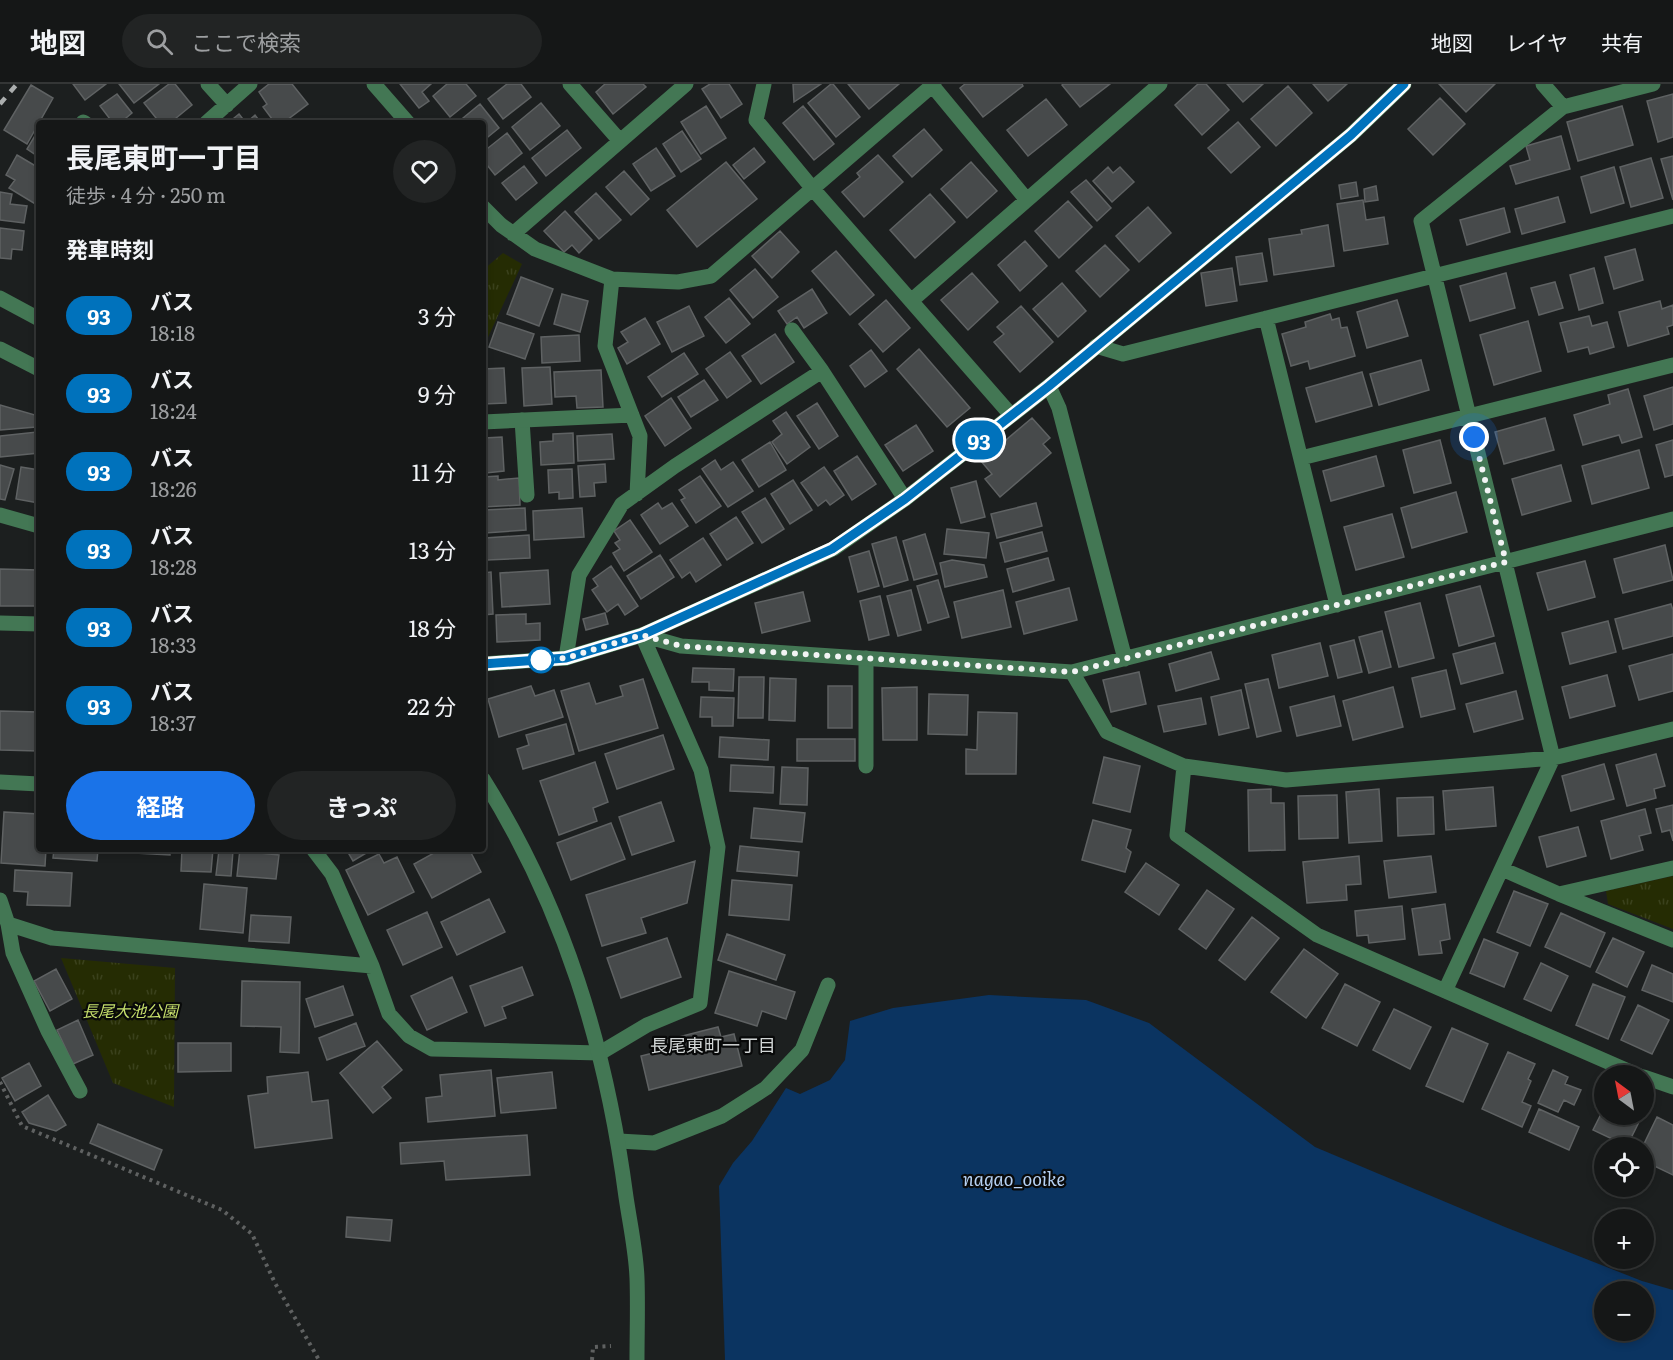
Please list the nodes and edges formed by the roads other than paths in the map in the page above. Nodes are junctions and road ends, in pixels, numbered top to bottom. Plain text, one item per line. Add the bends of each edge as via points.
1 (208, 84) edge
2 (250, 84) edge
3 (374, 84) edge
4 (570, 84) edge
5 (686, 84) edge
6 (764, 84) edge
7 (933, 84) edge
8 (1160, 84) edge
9 (1404, 84) edge
10 (1543, 84) edge
11 (1653, 84) edge
12 (226, 105) junction
13 (1563, 107) junction
14 (209, 120) edge
15 (405, 120) edge
16 (620, 141) junction
17 (813, 189) junction
18 (1027, 200) junction
19 (486, 210) edge
20 (1673, 216) edge
21 (513, 234) junction
22 (1434, 276) junction
23 (612, 279) junction
24 (0, 298) edge
25 (911, 301) junction
26 (36, 317) edge
27 (1266, 318) junction
28 (792, 330) dead end
29 (1096, 346) junction
30 (0, 349) edge
31 (1673, 365) edge
32 (36, 367) edge
33 (822, 371) junction
34 (1049, 386) junction
35 (632, 415) junction
36 (1011, 415) junction
37 (1469, 416) junction
38 (522, 420) junction
39 (486, 422) edge
40 (1301, 458) junction
41 (637, 494) junction
42 (527, 495) dead end
43 (905, 499) junction
44 (0, 515) edge
45 (1673, 519) edge
46 (36, 525) edge
47 (1506, 562) junction
48 (1337, 605) junction
49 (0, 623) edge
50 (36, 624) edge
51 (642, 635) junction
52 (566, 658) junction
53 (866, 658) junction
54 (1125, 659) junction
55 (486, 664) edge
56 (1072, 672) junction
57 (1673, 729) edge
58 (1553, 758) junction
59 (866, 766) dead end
60 (1184, 766) junction
61 (0, 782) edge
62 (36, 784) edge
63 (486, 784) edge
64 (315, 852) edge
65 (1673, 867) edge
66 (1502, 869) junction
67 (1559, 894) junction
68 (0, 900) edge
69 (8, 924) junction
70 (1673, 940) edge
71 (372, 966) junction
72 (828, 986) dead end
73 (1445, 991) junction
74 (600, 1053) junction
75 (1617, 1065) edge
76 (1654, 1080) edge
77 (1673, 1087) edge
78 (80, 1091) dead end
79 (619, 1141) junction
80 (637, 1360) edge

1 - 12 street
2 - 12 street
3 - 15 street
4 - 16 street
5 - 16 street
6 - 17 street via 756,120
7 - 17 street
7 - 18 street
8 - 18 street
9 - 29 street via 1351,135
10 - 13 street
11 - 13 street
12 - 14 street
13 - 22 street via 1421,221
16 - 21 street
17 - 23 street via 711,276 678,282
17 - 25 street
18 - 25 street
19 - 21 street
20 - 22 street
21 - 23 street via 535,249
22 - 27 street
22 - 37 street
23 - 35 street via 605,346
24 - 26 street
25 - 36 street
27 - 29 street via 1123,354
27 - 40 street
28 - 33 street
29 - 34 street
30 - 32 street
31 - 37 street
33 - 41 street
33 - 43 street
34 - 36 street
34 - 54 street via 1059,408
35 - 38 street
35 - 41 street via 640,436
36 - 43 street
37 - 40 street
37 - 47 street
38 - 39 street
38 - 42 street
40 - 48 street
41 - 52 street via 622,504 579,575
43 - 51 street via 832,549
44 - 46 street
45 - 47 street
47 - 48 street
47 - 58 street
48 - 54 street
49 - 50 street
51 - 52 street
51 - 53 street via 681,646
51 - 74 street via 701,770 718,848 700,1003 647,1025
52 - 55 street
53 - 56 street
53 - 59 street
54 - 56 street
56 - 60 street via 1107,732
57 - 58 street
58 - 60 street via 1286,780
58 - 66 street
60 - 73 street via 1177,836 1317,935
61 - 62 street
63 - 74 street via 543,889 574,967
64 - 71 street via 332,874
65 - 67 street
66 - 67 street
66 - 73 street
67 - 70 street
68 - 69 street
69 - 71 street via 52,938
69 - 78 street via 13,953
71 - 74 street via 389,1014 410,1036 432,1049
72 - 79 street via 802,1050 766,1088 722,1116 654,1143
73 - 75 street
74 - 79 street
76 - 77 street
79 - 80 street via 637,1276

